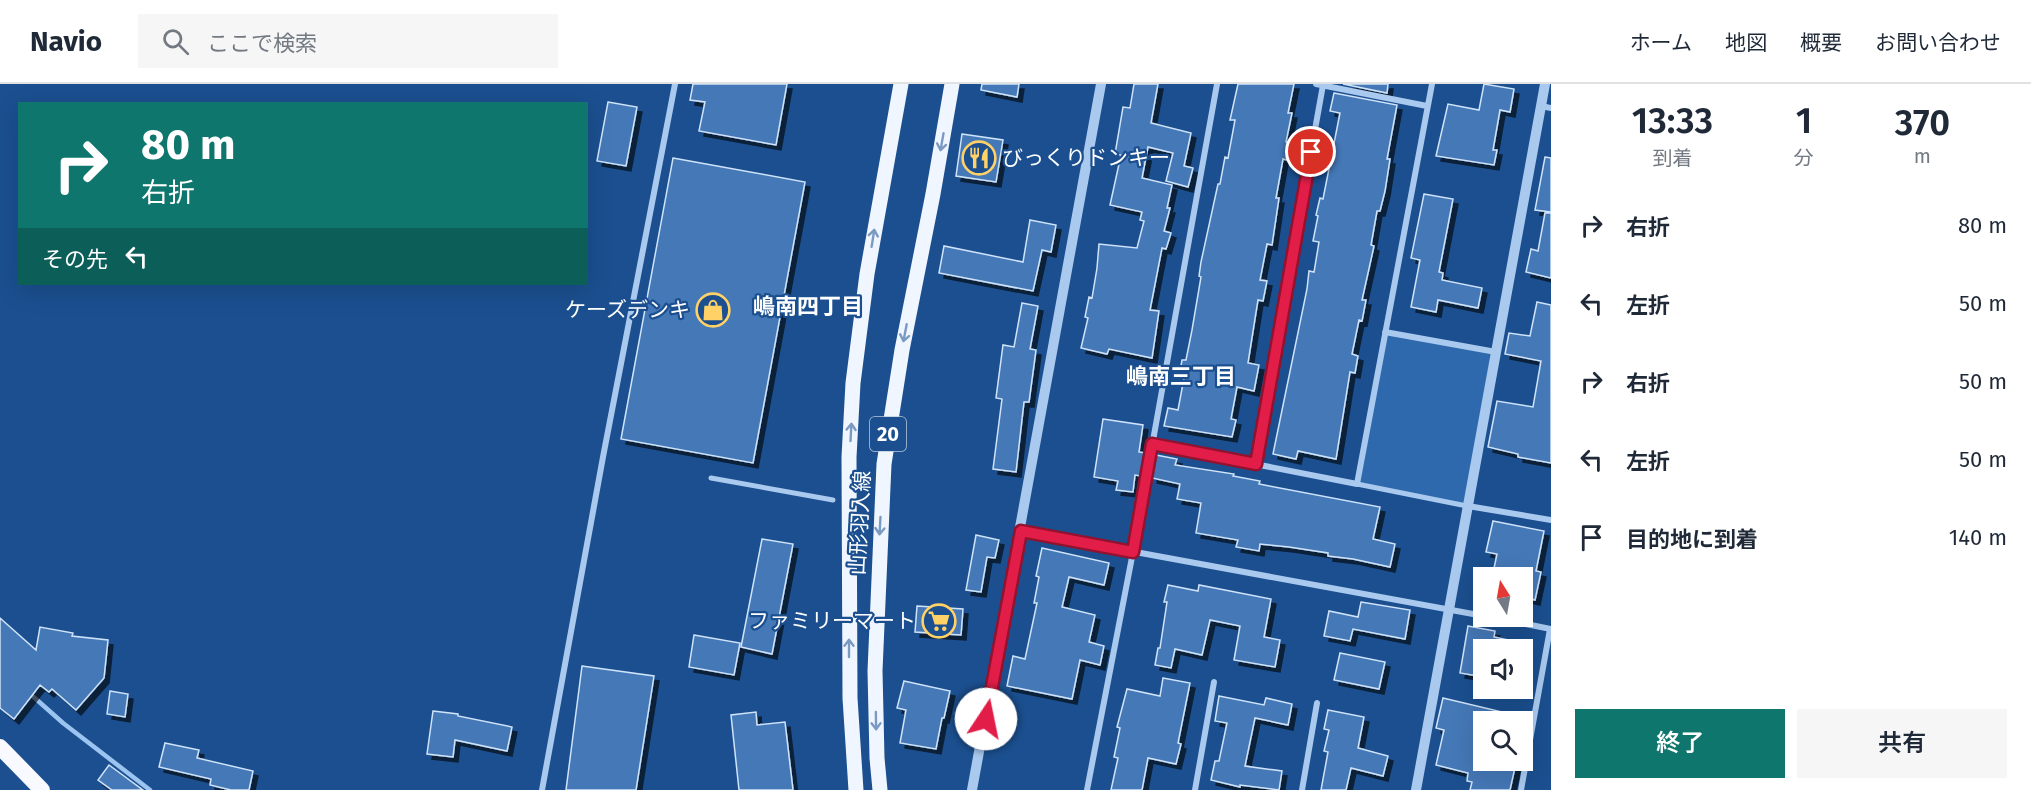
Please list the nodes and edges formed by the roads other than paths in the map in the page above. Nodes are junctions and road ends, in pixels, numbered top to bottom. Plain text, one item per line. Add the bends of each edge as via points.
1 (675, 84) edge
2 (901, 84) edge
3 (952, 84) edge
4 (1101, 84) edge
5 (1217, 84) edge
6 (1431, 84) edge
7 (1545, 84) edge
8 (1319, 85) edge
9 (1427, 106) junction
10 (1546, 107) edge
11 (1385, 332) junction
12 (1496, 352) junction
13 (1152, 444) junction
14 (1256, 464) junction
15 (711, 478) dead end
16 (1357, 484) junction
17 (833, 500) dead end
18 (1468, 506) junction
19 (1551, 520) edge
20 (1021, 531) junction
21 (1133, 552) junction
22 (1449, 609) junction
23 (1473, 614) edge
24 (1533, 626) edge
25 (1550, 629) edge
26 (1215, 682) dead end
27 (1317, 703) dead end
28 (0, 747) edge
29 (42, 790) edge
30 (542, 790) edge
31 (856, 790) edge
32 (880, 790) edge
33 (972, 790) edge
34 (1087, 790) edge
35 (1196, 790) edge
36 (1302, 790) edge
37 (1416, 790) edge
38 (1521, 790) edge

1 - 30 street
31 -> 2 main road, 山形羽入線 / 20 via 850,686 849,468 853,383 867,274
3 -> 32 main road, 山形羽入線 / 20 via 884,464 875,671
4 - 20 street
5 - 13 street
6 - 9 street
7 - 10 street
8 - 9 street
8 - 14 street
9 - 11 street
10 - 12 street
11 - 12 street
11 - 16 street
12 - 18 street
13 - 14 street
13 - 21 street
14 - 16 street
15 - 17 street
16 - 18 street
18 - 19 street
18 - 22 street
20 - 21 street
20 - 33 street
21 - 22 street
21 - 34 street
22 - 23 street
22 - 37 street
24 - 25 street
25 - 38 street
26 - 35 street
27 - 36 street
28 - 29 highway

